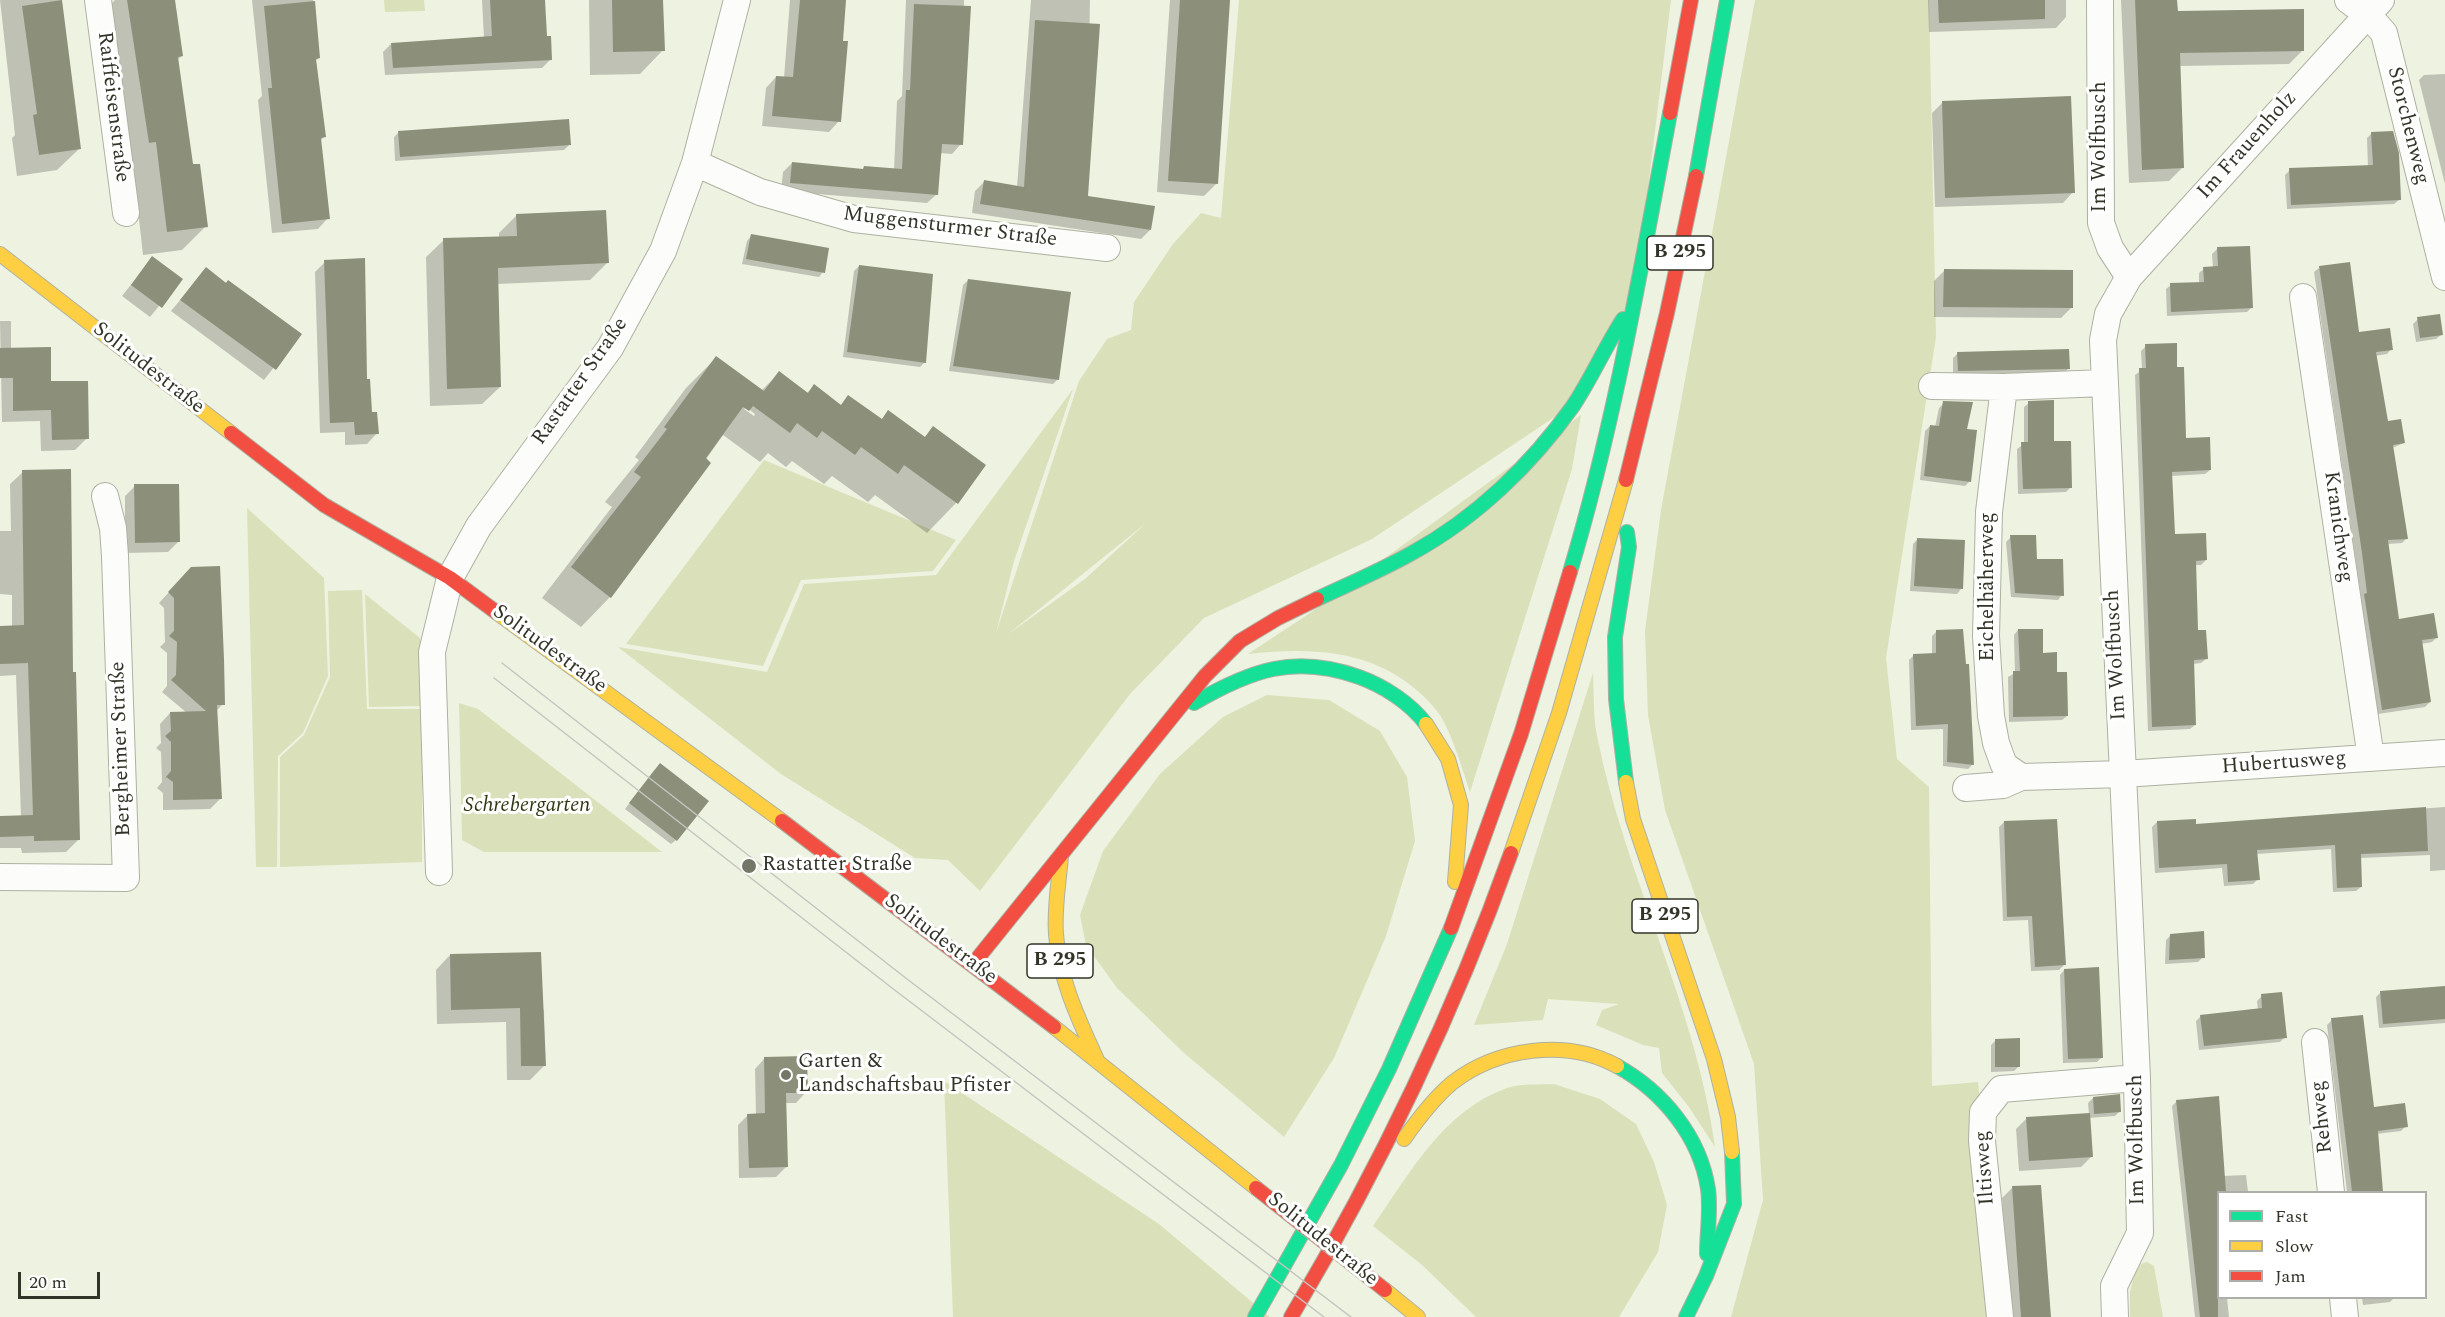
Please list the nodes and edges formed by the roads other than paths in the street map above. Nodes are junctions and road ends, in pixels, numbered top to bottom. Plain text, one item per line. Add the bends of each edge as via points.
1 (98, 0) edge
2 (737, 0) edge
3 (1691, 0) edge
4 (1728, 0) edge
5 (2100, 0) edge
6 (2365, 5) edge
7 (694, 163) junction
8 (126, 213) dead end
9 (1107, 248) dead end
10 (0, 254) edge
11 (2129, 277) junction
12 (2445, 277) edge
13 (2304, 297) dead end
14 (1634, 303) junction
15 (2104, 383) junction
16 (1932, 386) dead end
17 (2004, 387) junction
18 (1624, 495) junction
19 (105, 496) dead end
20 (450, 578) junction
21 (1179, 712) junction
22 (2445, 753) edge
23 (2371, 758) junction
24 (2122, 774) junction
25 (2021, 777) junction
26 (1966, 788) dead end
27 (1061, 856) junction
28 (439, 872) dead end
29 (0, 877) edge
30 (1458, 913) junction
31 (973, 964) junction
32 (2314, 1042) dead end
33 (1097, 1060) junction
34 (2137, 1078) junction
35 (1375, 1167) junction
36 (2331, 1191) edge
37 (1706, 1276) junction
38 (2343, 1299) edge
39 (1255, 1317) edge
40 (1290, 1317) edge
41 (1418, 1317) edge
42 (1686, 1317) edge
43 (2000, 1317) edge
44 (2115, 1317) edge
45 (2345, 1317) edge

1 - 8 street, Raiffeisenstraße
2 - 7 street, Rastatter Straße
3 - 14 main road, B 295
4 - 18 main road, B 295 via 1673,293
5 - 11 street, Im Wolfbusch via 2101,224 2110,248
6 - 11 street, Im Frauenholz
6 - 12 street, Storchenweg via 2384,33
7 - 9 street, Muggensturmer Straße via 760,192 854,219
7 - 20 street, Rastatter Straße via 663,250 610,348 479,526
10 - 20 main road, Solitudestraße via 324,505
11 - 15 street, Im Wolfbusch via 2108,314 2103,340
13 - 23 street, Kranichweg
14 - 21 main road, B 295 via 1574,404 1539,450 1500,489 1413,553 1278,618 1240,641 1205,676
14 - 30 main road, B 295 via 1593,496 1521,734
15 - 17 street
15 - 24 street, Im Wolfbusch
16 - 17 street
17 - 25 street, Eichelhäherweg via 1989,512 1986,636 1996,743 2004,765
18 - 35 main road, B 295 via 1561,711 1514,849 1463,981
18 - 37 main road, B 295 via 1629,547 1615,637 1622,757 1633,819 1711,1049 1728,1117 1733,1163 1734,1204
19 - 29 street, Bergheimer Straße via 115,556 126,878
20 - 28 street via 432,652
20 - 31 main road, Solitudestraße
21 - 27 main road, B 295
21 - 30 main road, B 295 via 1229,682 1293,665 1366,677 1390,691 1418,713 1439,741 1452,771 1461,806 1454,873
22 - 23 street, Hubertusweg
23 - 24 street, Hubertusweg
24 - 25 street
24 - 34 street, Im Wolfbusch
25 - 26 street via 2003,785
27 - 31 main road, B 295
27 - 33 main road, B 295 via 1056,917 1059,960
30 - 39 main road, B 295 via 1389,1069 1293,1253
31 - 33 main road, Solitudestraße
32 - 36 street, Rehweg
33 - 41 main road, Solitudestraße, bridge
34 - 43 street, Iltisweg via 2001,1089 1983,1112
34 - 44 street, Im Wolfbusch via 2140,1233 2114,1286
35 - 37 main road, B 295 via 1401,1144 1423,1111 1470,1071 1496,1059 1523,1053 1556,1049 1584,1052 1658,1090 1677,1114 1694,1146 1708,1190
35 - 40 main road, B 295
37 - 42 main road, B 295
38 - 45 street

